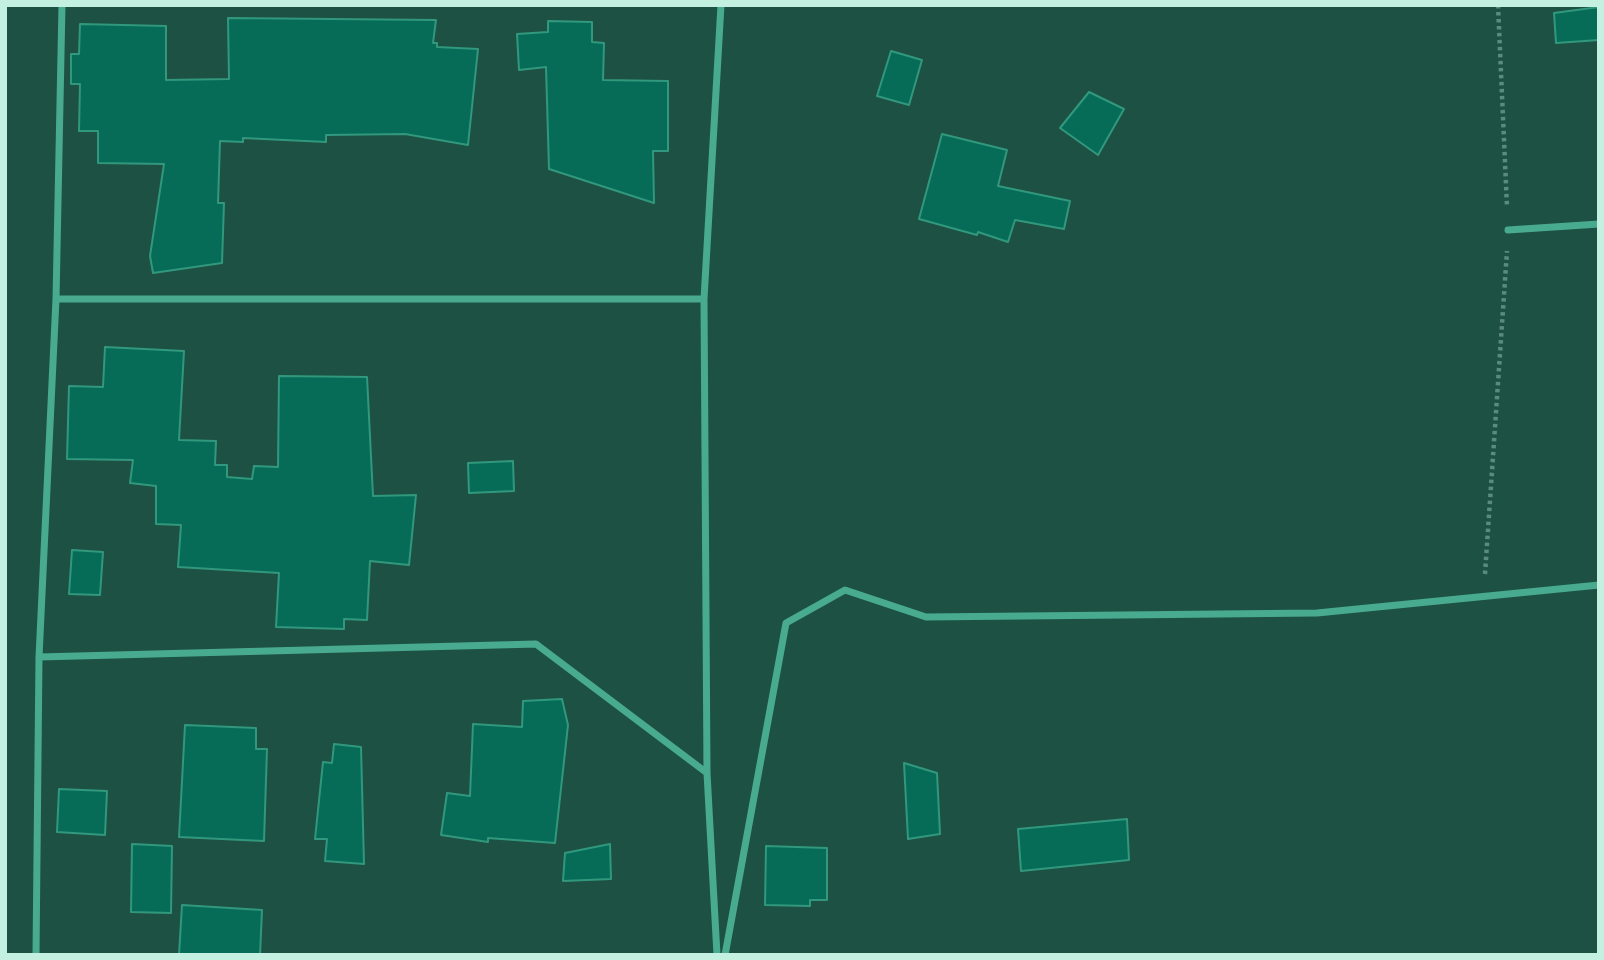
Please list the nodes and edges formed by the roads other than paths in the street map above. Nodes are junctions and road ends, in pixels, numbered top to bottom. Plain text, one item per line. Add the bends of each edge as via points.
1 (62, 5) edge
2 (721, 5) edge
3 (1599, 224) edge
4 (1508, 230) road end
5 (56, 299) junction
6 (704, 299) junction
7 (1599, 585) edge
8 (39, 657) junction
9 (707, 772) junction
10 (36, 955) edge
11 (717, 955) edge
12 (725, 955) edge

1 - 5 street
2 - 6 street
3 - 4 street
5 - 6 street
5 - 8 street
6 - 9 street
7 - 12 street via 1317,613 926,617 845,590 786,624
8 - 9 street via 536,644
8 - 10 street
9 - 11 street

